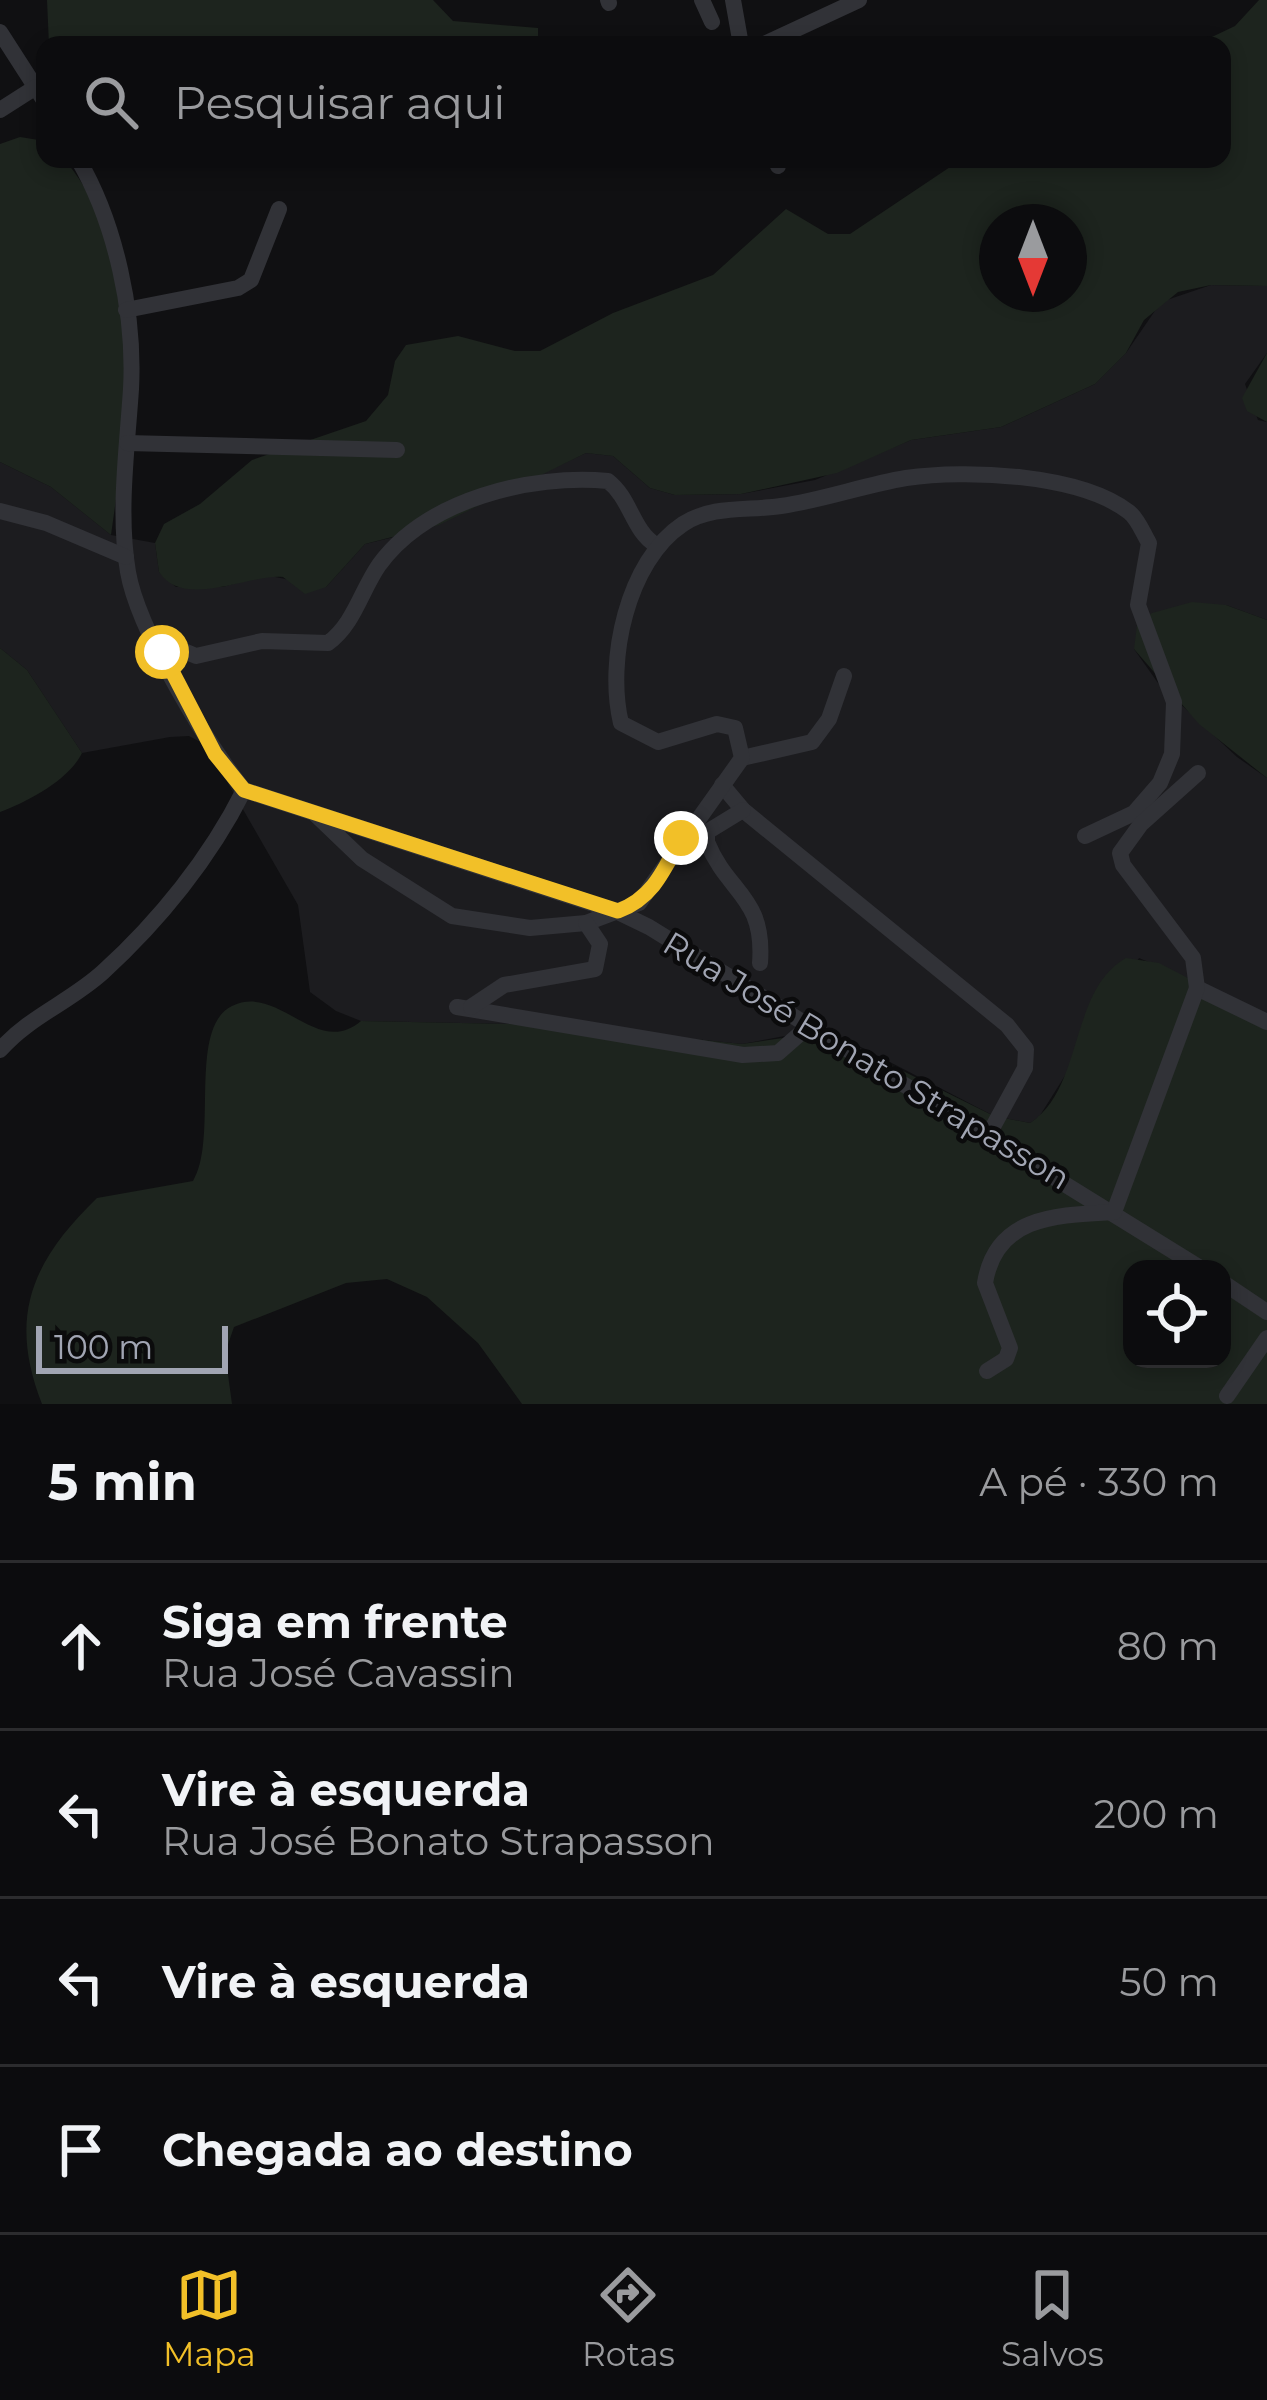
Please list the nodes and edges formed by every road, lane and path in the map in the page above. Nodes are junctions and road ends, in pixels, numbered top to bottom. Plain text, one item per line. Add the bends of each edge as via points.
1 (702, 0) edge
2 (733, 0) edge
3 (859, 0) edge
4 (712, 22) dead end
5 (0, 32) edge
6 (739, 36) edge
7 (781, 36) edge
8 (21, 68) junction
9 (0, 72) edge
10 (36, 89) edge
11 (36, 96) edge
12 (0, 110) edge
13 (83, 168) edge
14 (279, 209) dead end
15 (127, 310) junction
16 (127, 443) junction
17 (397, 449) dead end
18 (0, 512) edge
19 (656, 545) junction
20 (126, 557) junction
21 (156, 639) junction
22 (844, 676) dead end
23 (742, 758) junction
24 (1198, 773) dead end
25 (722, 785) junction
26 (244, 790) junction
27 (743, 810) junction
28 (314, 813) junction
29 (1085, 836) dead end
30 (618, 911) junction
31 (586, 923) junction
32 (760, 963) dead end
33 (1197, 988) junction
34 (1267, 1022) edge
35 (812, 1024) junction
36 (0, 1050) edge
37 (988, 1134) junction
38 (1114, 1212) junction
39 (1188, 1260) edge
40 (1231, 1288) edge
41 (1267, 1312) edge
42 (1267, 1338) edge
43 (988, 1371) dead end
44 (1227, 1396) dead end

1 - 4 street
2 - 6 street
3 - 7 street
5 - 8 street
8 - 9 street
8 - 10 street
11 - 12 street
13 - 15 street via 100,202
14 - 15 street via 251,280
15 - 16 street
16 - 17 street
16 - 20 street
18 - 20 street
19 - 21 street via 608,481 509,484 400,540 328,643 262,641 196,656
19 - 23 street via 615,660 621,723 658,742 717,724 735,728
19 - 29 street via 687,521 719,511 910,478 989,476 1082,488 1132,514 1149,543 1138,604 1174,702 1172,754 1160,784 1134,813
20 - 21 street
21 - 26 street via 215,754
22 - 23 street via 812,742
23 - 25 street
24 - 33 street via 1120,854 1192,958
25 - 27 street
25 - 30 street via 656,885
26 - 28 street, Rua José Bonato Strapasson
26 - 36 street via 166,906 100,975 31,1018
27 - 32 street via 718,822 707,842 755,909
27 - 37 street via 1007,1025 1026,1049 1025,1068
28 - 30 street, Rua José Bonato Strapasson
28 - 31 street via 362,859 452,916 530,928
30 - 31 street
30 - 35 street, Rua José Bonato Strapasson
31 - 35 street via 600,944 595,969 505,985 464,1007 743,1054 778,1053
33 - 34 street
33 - 38 street
35 - 37 street, Rua José Bonato Strapasson
37 - 38 street, Rua José Bonato Strapasson
38 - 39 street, Rua José Bonato Strapasson
38 - 43 street via 1028,1222 996,1252 985,1283 1010,1348
40 - 41 street
42 - 44 street

